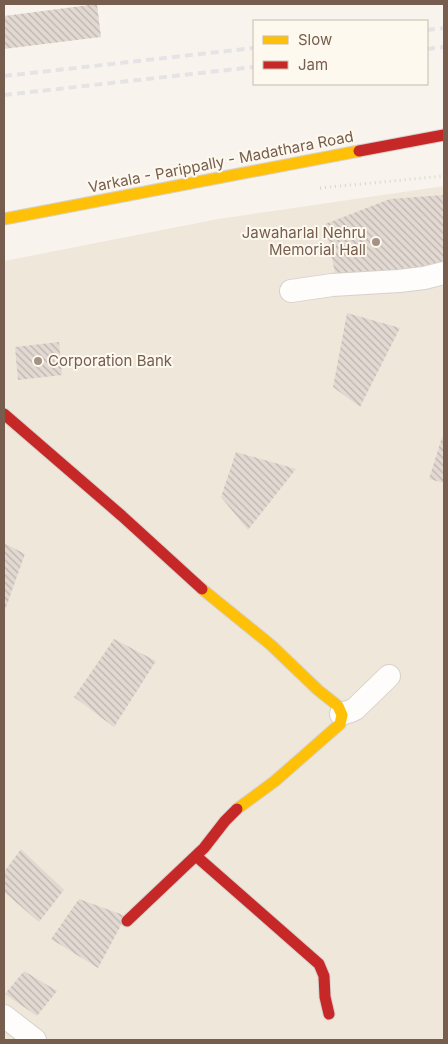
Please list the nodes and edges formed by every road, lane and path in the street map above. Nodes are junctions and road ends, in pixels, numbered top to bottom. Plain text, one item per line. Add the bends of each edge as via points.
1 (444, 134) edge
2 (4, 219) edge
3 (444, 273) edge
4 (291, 291) dead end
5 (4, 414) edge
6 (389, 676) dead end
7 (341, 714) junction
8 (196, 856) junction
9 (128, 921) dead end
10 (329, 1014) dead end
11 (4, 1016) edge
12 (35, 1040) edge

1 - 2 street, Varkala - Parippally - Madathara Road
3 - 4 street via 399,281
5 - 7 street via 271,646 338,706
6 - 7 street via 355,709
7 - 8 street via 340,724 275,781 236,810
8 - 9 street
8 - 10 street via 320,964
11 - 12 street

